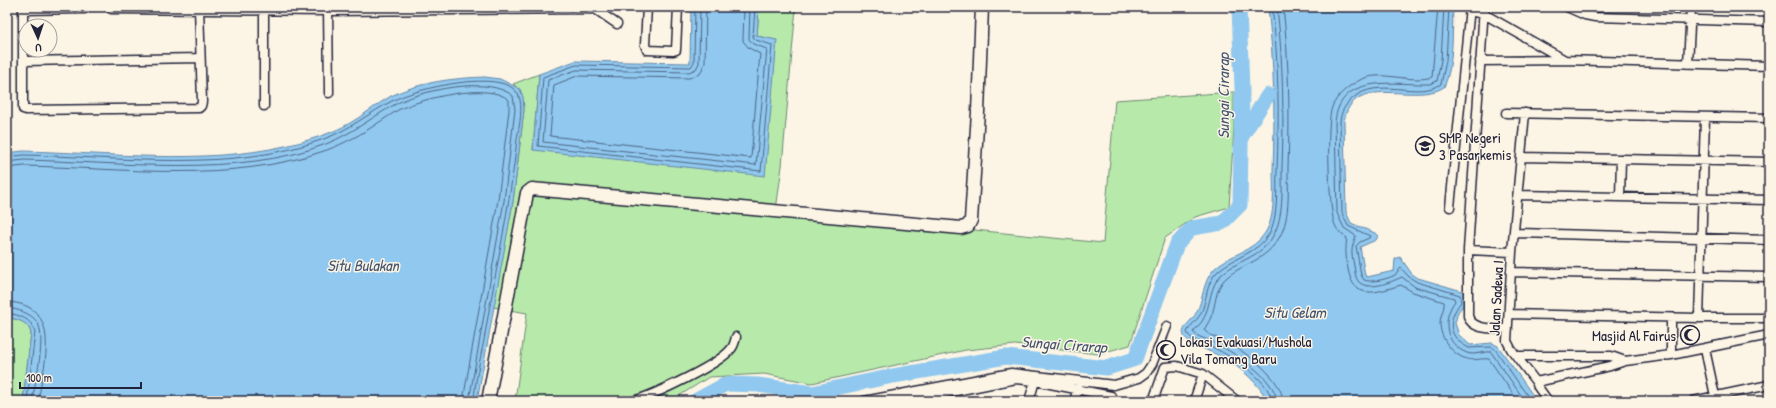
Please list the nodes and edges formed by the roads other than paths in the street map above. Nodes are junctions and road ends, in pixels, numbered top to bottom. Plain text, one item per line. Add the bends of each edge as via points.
1 (646, 7) edge
2 (678, 7) edge
3 (982, 7) edge
4 (1567, 7) edge
5 (1691, 7) edge
6 (199, 8) edge
7 (595, 8) edge
8 (23, 9) edge
9 (85, 9) dead end
10 (111, 9) dead end
11 (264, 9) edge
12 (328, 9) edge
13 (1476, 11) edge
14 (1691, 20) junction
15 (1769, 22) edge
16 (616, 24) dead end
17 (200, 58) junction
18 (1565, 60) junction
19 (23, 61) junction
20 (1480, 61) junction
21 (1688, 64) junction
22 (1769, 66) edge
23 (329, 93) dead end
24 (264, 106) dead end
25 (1506, 113) dead end
26 (1525, 113) junction
27 (1705, 117) junction
28 (1769, 118) edge
29 (1522, 157) junction
30 (1620, 159) junction
31 (1704, 161) junction
32 (1769, 162) edge
33 (1518, 195) junction
34 (1620, 197) junction
35 (1702, 198) junction
36 (1769, 200) edge
37 (1450, 206) dead end
38 (1515, 233) junction
39 (1701, 239) junction
40 (1769, 240) edge
41 (1468, 250) junction
42 (1512, 252) junction
43 (1512, 272) junction
44 (1700, 275) junction
45 (1769, 277) edge
46 (1509, 314) junction
47 (1671, 318) junction
48 (1699, 318) junction
49 (1769, 318) edge
50 (1167, 326) dead end
51 (1508, 329) junction
52 (1769, 335) edge
53 (736, 337) dead end
54 (1705, 349) junction
55 (1671, 355) junction
56 (1517, 356) junction
57 (1625, 361) junction
58 (1203, 374) junction
59 (1035, 381) junction
60 (1536, 382) junction
61 (1114, 385) junction
62 (1769, 385) edge
63 (1078, 388) junction
64 (1715, 396) junction
65 (950, 397) edge
66 (1110, 399) edge
67 (488, 401) edge
68 (632, 401) edge
69 (864, 401) edge
70 (909, 401) edge
71 (1029, 401) edge
72 (1074, 401) edge
73 (1153, 401) edge
74 (1194, 401) edge
75 (1237, 401) edge
76 (1548, 401) edge
77 (1693, 401) edge

1 - 2 street via 645,46 651,52 676,50
3 - 67 street via 978,120 971,220 968,226 961,228 532,189 527,193
4 - 14 street via 1595,17
5 - 14 street
6 - 10 street
6 - 11 street
6 - 17 street
7 - 12 street
7 - 16 street
8 - 9 street
8 - 19 street
11 - 12 street
11 - 24 street
12 - 23 street
13 - 18 street
13 - 20 street
13 - 37 street
14 - 15 street
14 - 21 street
17 - 19 street
17 - 19 street via 199,108 24,109
18 - 20 street
18 - 21 street
20 - 41 street
21 - 22 street
25 - 26 street
26 - 27 street
26 - 29 street, Jalan Sadewa I
27 - 28 street
27 - 31 street
29 - 30 street
29 - 33 street, Jalan Sadewa I
30 - 31 street
30 - 34 street
31 - 32 street
31 - 35 street
33 - 34 street
33 - 38 street, Jalan Sadewa I
34 - 35 street
35 - 36 street
35 - 39 street
38 - 39 street
38 - 42 street, Jalan Sadewa I
39 - 40 street
39 - 44 street
41 - 42 street
41 - 51 street via 1469,321 1478,326
42 - 43 street, Jalan Sadewa I
43 - 44 street
43 - 46 street, Jalan Sadewa I
44 - 45 street
44 - 48 street
46 - 47 street
46 - 51 street, Jalan Sadewa I
47 - 48 street
47 - 55 street
48 - 49 street
50 - 61 street via 1146,373 1139,378
51 - 56 street, Jalan Sadewa I via 1508,345
52 - 54 street
53 - 68 street via 732,348 720,359 648,397
54 - 55 street
54 - 64 street
55 - 57 street
56 - 57 street via 1611,356
56 - 60 street, Jalan Sadewa I
57 - 60 street
58 - 73 street via 1177,366 1165,367
58 - 74 street
58 - 75 street
59 - 63 street
59 - 65 street via 1016,379
59 - 71 street
60 - 76 street, Jalan Sadewa I
61 - 66 street
61 - 69 street via 1011,373
62 - 64 street
63 - 66 street
63 - 72 street
64 - 77 street
65 - 70 street

